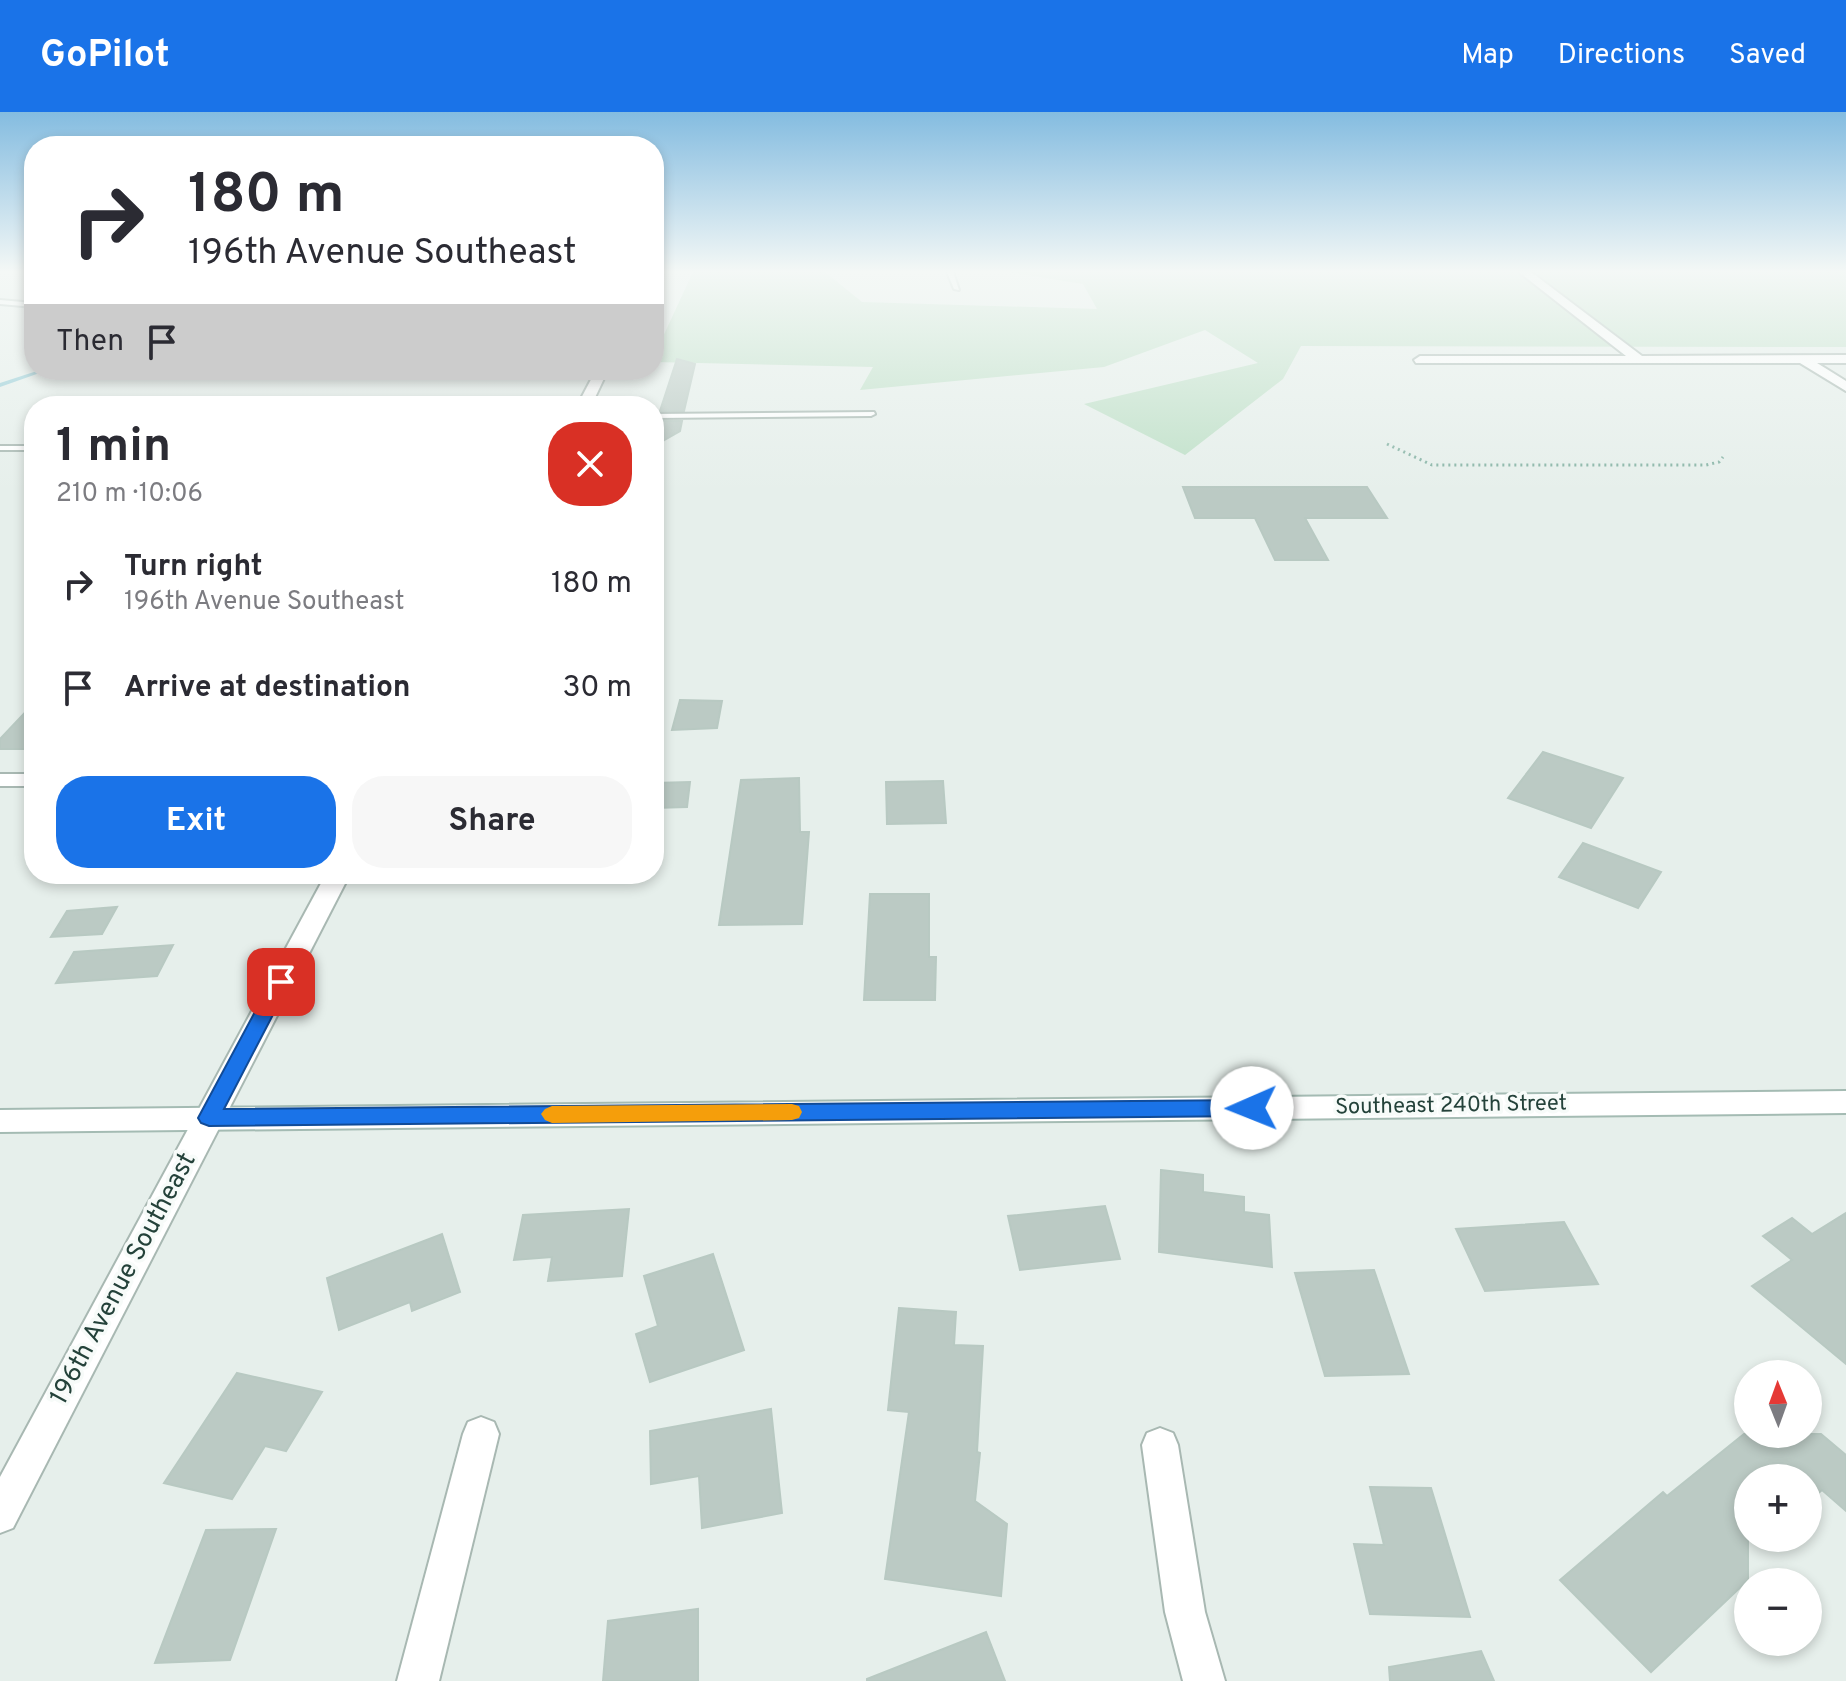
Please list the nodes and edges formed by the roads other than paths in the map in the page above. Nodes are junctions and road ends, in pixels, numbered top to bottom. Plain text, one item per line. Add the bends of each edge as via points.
1 (1620, 345) edge
2 (1638, 359) junction
3 (1803, 359) junction
4 (1846, 359) edge
5 (1420, 360) dead end
6 (1846, 387) edge
7 (871, 414) dead end
8 (664, 416) edge
9 (0, 448) edge
10 (24, 448) edge
11 (0, 780) edge
12 (24, 780) edge
13 (333, 884) edge
14 (1846, 1102) edge
15 (209, 1118) junction
16 (0, 1121) edge
17 (481, 1434) dead end
18 (1160, 1445) dead end
19 (0, 1515) edge
20 (418, 1681) edge
21 (1204, 1681) edge

1 - 2 street
2 - 3 street
2 - 5 street
3 - 4 street
3 - 6 street
7 - 8 lane
9 - 10 lane
11 - 12 street
13 - 15 street, 196th Avenue Southeast
14 - 15 street, Southeast 240th Street
15 - 16 street, Southeast 240th Street
15 - 19 street, 196th Avenue Southeast
17 - 20 street
18 - 21 street via 1185,1612

